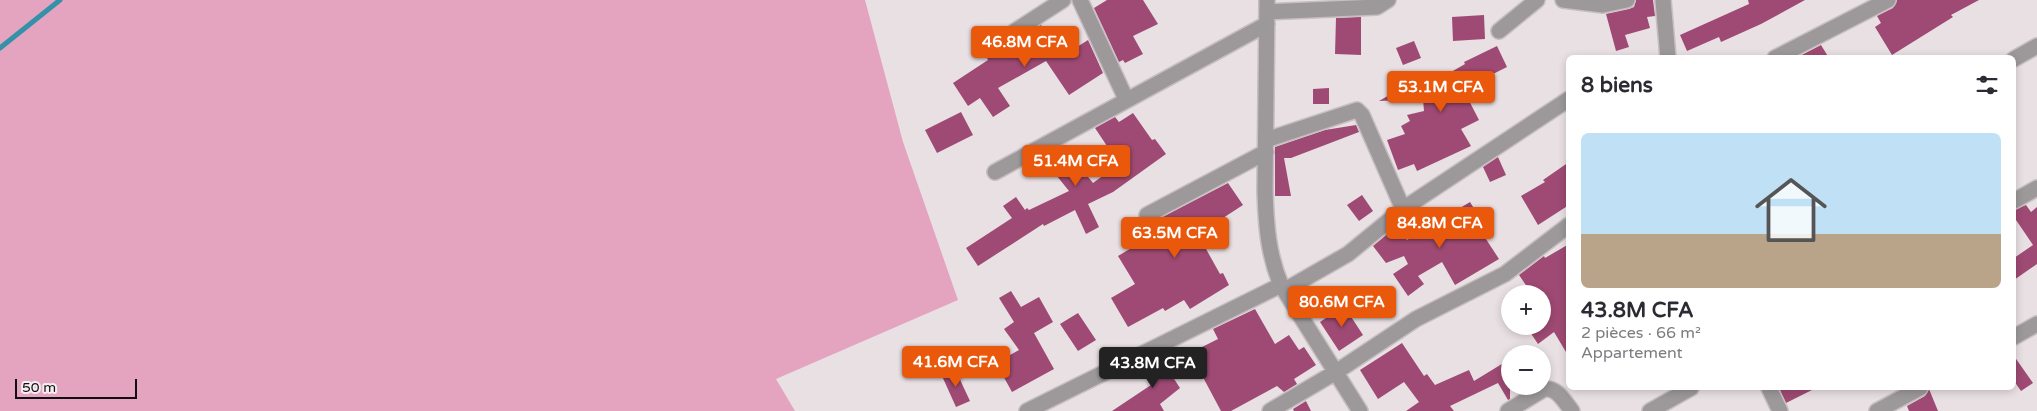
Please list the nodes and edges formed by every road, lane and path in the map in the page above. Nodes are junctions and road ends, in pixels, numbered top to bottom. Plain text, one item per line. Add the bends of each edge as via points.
1 (1063, 0) edge
2 (1080, 0) edge
3 (1388, 0) edge
4 (1536, 0) edge
5 (1563, 0) edge
6 (1627, 0) edge
7 (1663, 0) edge
8 (1888, 0) edge
9 (1267, 12) edge
10 (1015, 31) dead end
11 (1499, 31) dead end
12 (2037, 46) edge
13 (1668, 55) edge
14 (1781, 55) edge
15 (2016, 58) edge
16 (1126, 99) junction
17 (1566, 102) edge
18 (1266, 146) junction
19 (995, 172) dead end
20 (2037, 188) edge
21 (2016, 200) edge
22 (1403, 209) junction
23 (1147, 214) dead end
24 (1566, 227) edge
25 (1283, 288) junction
26 (2037, 324) edge
27 (2016, 336) edge
28 (1336, 372) junction
29 (1687, 390) edge
30 (1770, 390) edge
31 (1916, 390) edge
32 (1027, 411) edge
33 (1270, 411) edge
34 (1360, 411) edge
35 (1508, 411) edge
36 (1572, 411) edge
37 (1650, 411) edge
38 (1780, 411) edge
39 (1876, 411) edge

1 - 10 street
2 - 16 street
3 - 9 street via 1377,7
4 - 11 street
5 - 6 street via 1603,5
7 - 13 street
8 - 14 street
9 - 16 street
9 - 18 street
12 - 15 street
16 - 19 street
17 - 22 street
18 - 22 street via 1357,110
18 - 23 street
18 - 25 street via 1268,238 1272,264
20 - 21 street
22 - 25 street via 1348,254
24 - 28 street via 1505,274 1416,319
25 - 28 street
25 - 32 street
26 - 27 street
28 - 33 street
28 - 34 street
29 - 37 street
30 - 38 street
31 - 39 street
35 - 36 street via 1550,388

